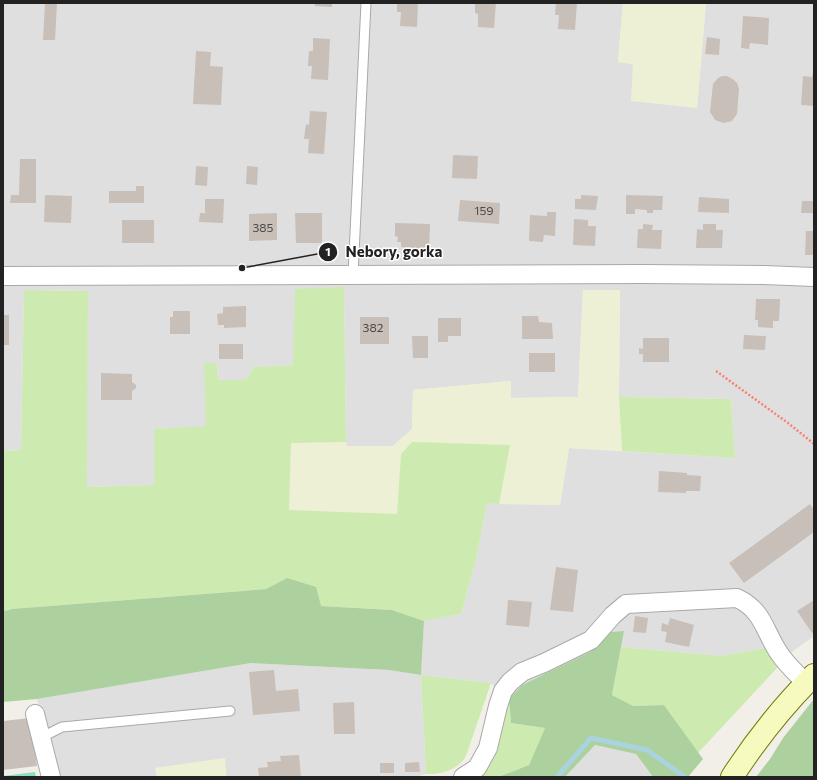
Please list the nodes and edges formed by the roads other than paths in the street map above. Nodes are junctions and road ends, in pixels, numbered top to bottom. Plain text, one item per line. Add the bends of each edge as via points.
1 (366, 3) edge
2 (354, 275) junction
3 (3, 276) edge
4 (814, 277) edge
5 (810, 679) edge
6 (230, 711) dead end
7 (35, 714) dead end
8 (42, 737) junction
9 (52, 777) edge
10 (463, 777) edge
11 (732, 777) edge

1 - 2 lane
2 - 3 street
2 - 4 street via 643,274
5 - 10 street via 779,654 757,612 737,598 626,604 592,640 522,672 510,682 503,691 488,748 477,768
5 - 11 main road via 780,712 745,756
6 - 8 lane via 62,727
7 - 8 street
8 - 9 street

